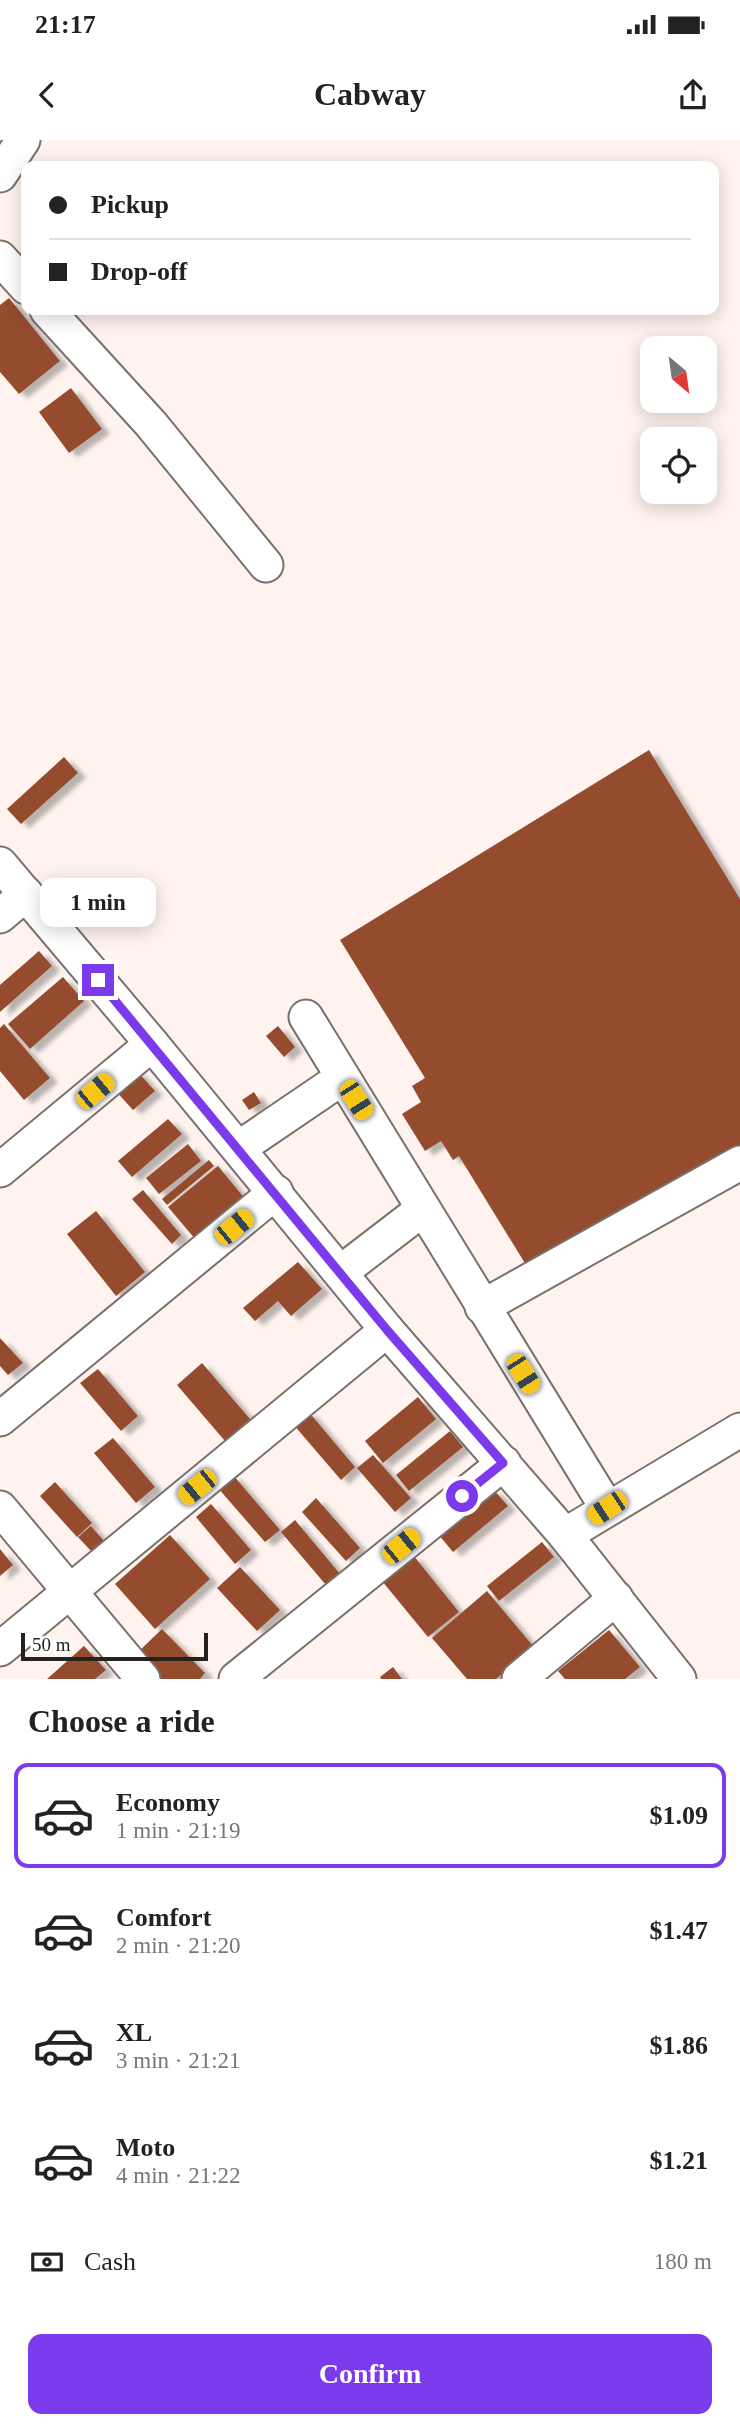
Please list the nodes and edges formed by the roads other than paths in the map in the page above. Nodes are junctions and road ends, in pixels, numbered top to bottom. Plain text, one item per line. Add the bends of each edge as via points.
1 (0, 258) edge
2 (21, 281) edge
3 (52, 315) edge
4 (266, 565) dead end
5 (0, 864) edge
6 (26, 894) junction
7 (0, 916) edge
8 (306, 1017) dead end
9 (152, 1044) junction
10 (342, 1078) junction
11 (239, 1148) junction
12 (740, 1163) edge
13 (0, 1170) edge
14 (276, 1192) junction
15 (423, 1209) junction
16 (341, 1272) junction
17 (482, 1307) junction
18 (387, 1330) junction
19 (0, 1419) edge
20 (740, 1430) edge
21 (503, 1463) junction
22 (0, 1508) edge
23 (607, 1508) junction
24 (565, 1535) junction
25 (71, 1591) junction
26 (616, 1598) junction
27 (0, 1648) edge
28 (143, 1679) edge
29 (236, 1679) edge
30 (519, 1679) edge
31 (679, 1679) edge

1 - 2 street
3 - 4 street via 151,424
5 - 6 street
6 - 7 street
6 - 9 street
8 - 10 street
9 - 11 street
9 - 13 street
10 - 11 street
10 - 15 street
11 - 14 street
12 - 17 street
14 - 16 street
14 - 19 street
15 - 16 street
15 - 17 street
16 - 18 street
17 - 23 street
18 - 21 street
18 - 25 street
20 - 23 street
21 - 24 street
21 - 29 street
22 - 25 street
23 - 24 street
24 - 26 street
25 - 27 street
25 - 28 street
26 - 30 street
26 - 31 street

